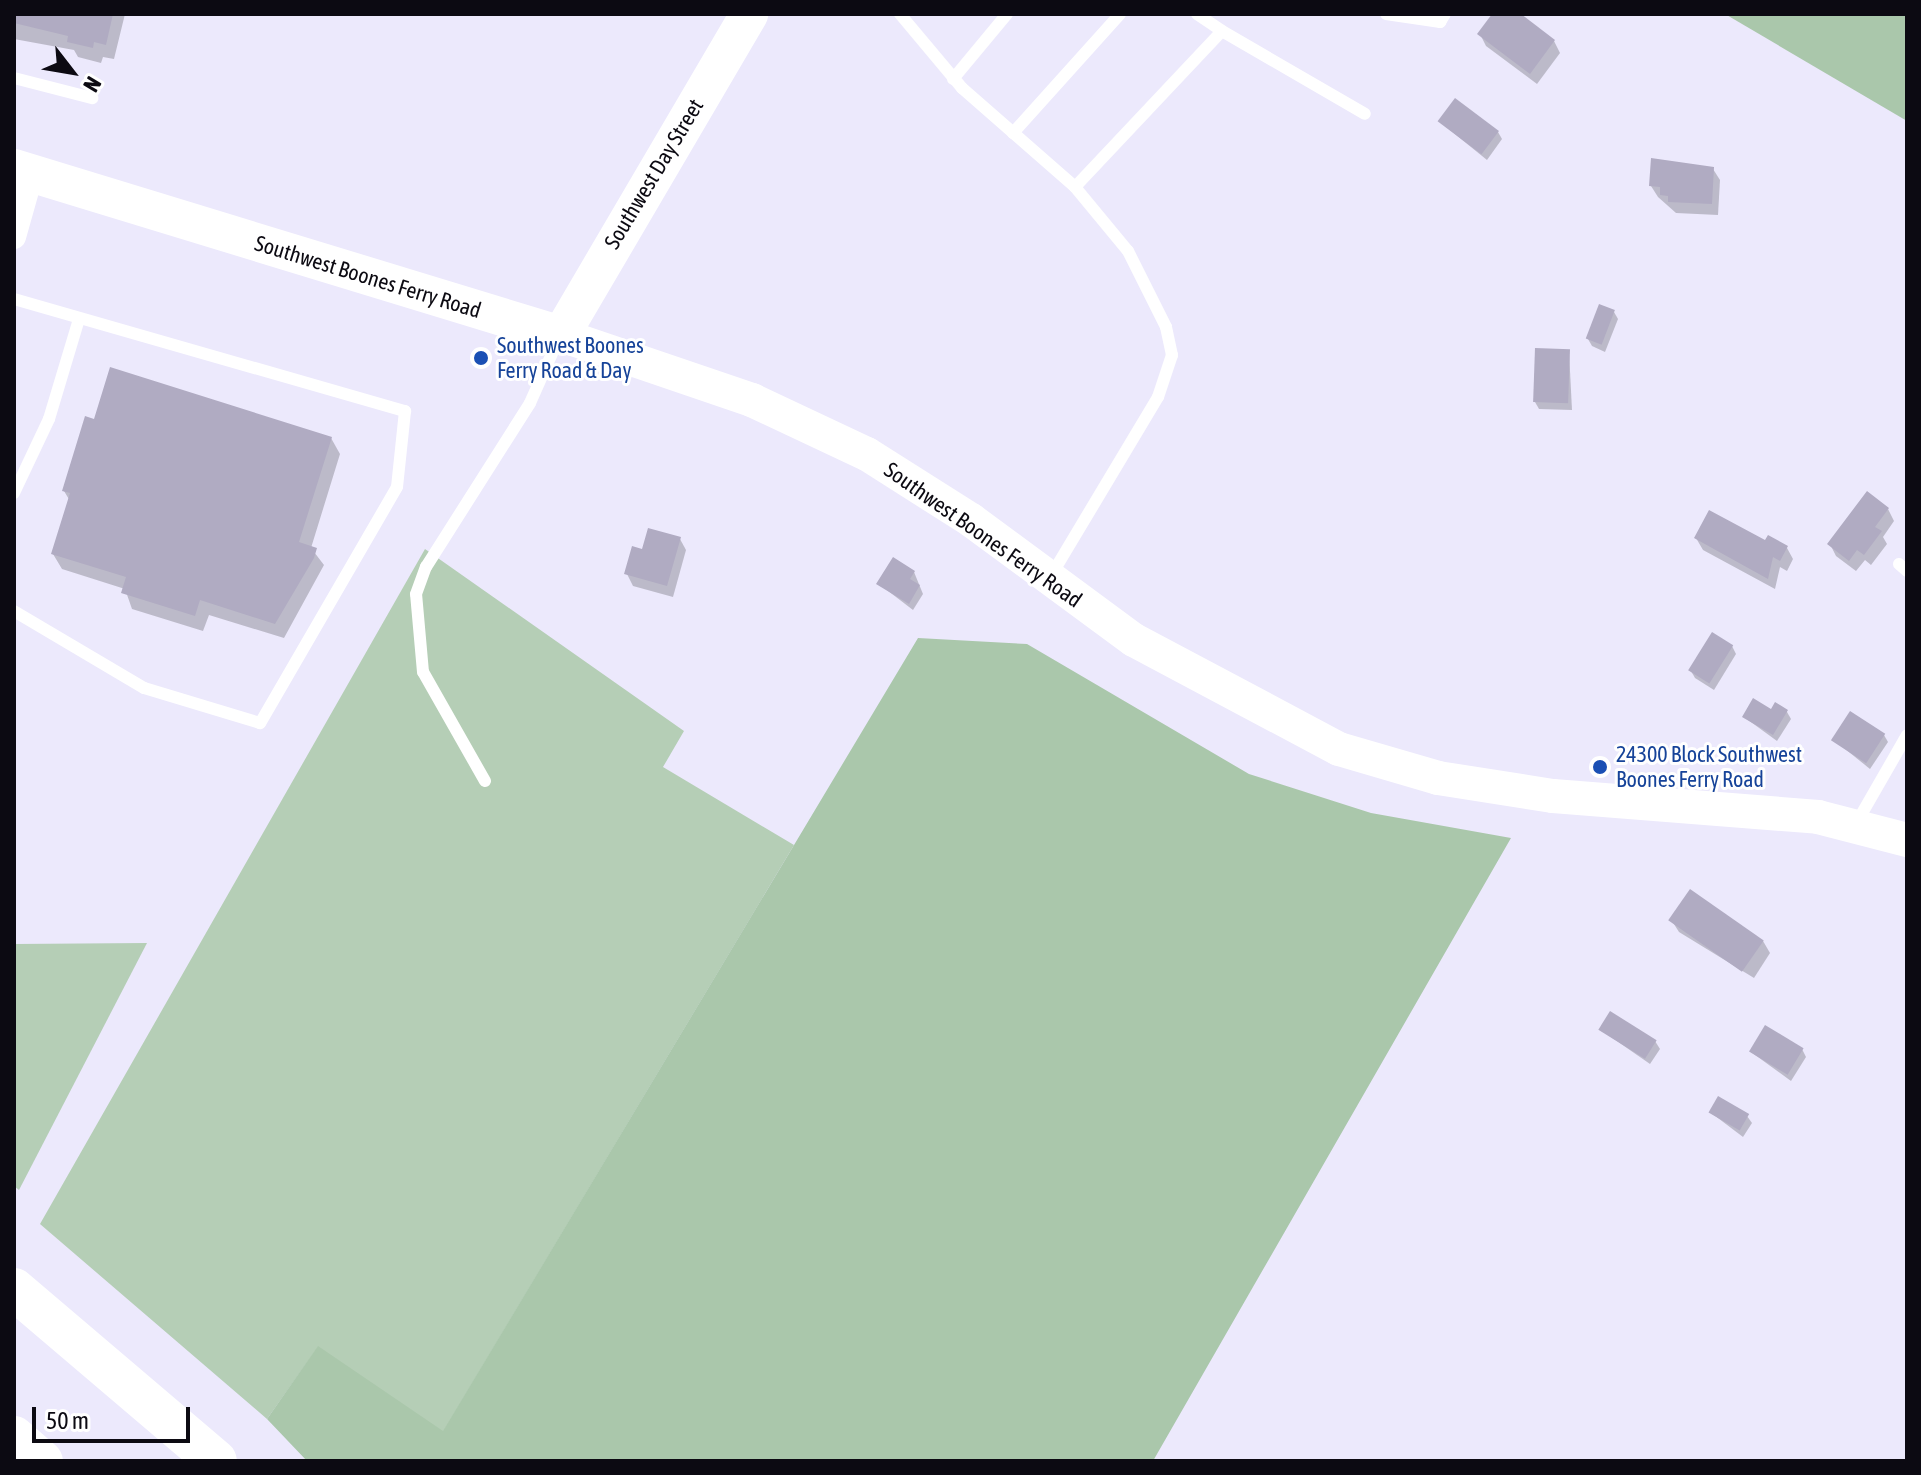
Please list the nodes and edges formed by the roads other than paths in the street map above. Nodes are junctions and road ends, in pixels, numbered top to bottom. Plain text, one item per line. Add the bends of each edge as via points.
1 (749, 14) edge
2 (900, 14) edge
3 (1007, 14) edge
4 (1120, 14) edge
5 (1197, 14) edge
6 (1386, 14) edge
7 (1445, 14) edge
8 (1222, 31) junction
9 (14, 78) edge
10 (953, 79) junction
11 (92, 98) dead end
12 (1365, 114) dead end
13 (1013, 133) junction
14 (23, 170) edge
15 (1075, 187) junction
16 (14, 237) edge
17 (14, 299) edge
18 (79, 319) junction
19 (561, 335) junction
20 (14, 493) edge
21 (1048, 581) junction
22 (14, 611) edge
23 (1907, 735) edge
24 (485, 781) dead end
25 (1855, 826) junction
26 (1907, 840) edge
27 (14, 1289) edge
28 (14, 1437) edge
29 (42, 1461) edge
30 (216, 1461) edge

1 - 19 main road, Southwest Day Street
2 - 10 lane
3 - 10 lane
4 - 13 lane
5 - 8 lane
6 - 7 lane via 1440,22
8 - 12 lane
8 - 15 lane
9 - 11 lane
10 - 13 lane
13 - 15 lane
14 - 16 street
14 - 19 main road, Southwest Boones Ferry Road
15 - 21 lane via 1128,251 1166,327 1172,355 1158,397
17 - 18 lane
18 - 20 lane via 49,419
18 - 22 lane via 405,411 397,487 260,723 144,688
19 - 21 main road, Southwest Boones Ferry Road via 752,400 844,442 941,500
19 - 24 lane via 530,403 426,567 416,594 423,672
21 - 25 main road, Southwest Boones Ferry Road via 1159,655 1339,749 1438,778 1553,796 1688,803
23 - 25 lane
25 - 26 main road, Southwest Boones Ferry Road
27 - 30 highway
28 - 29 highway

